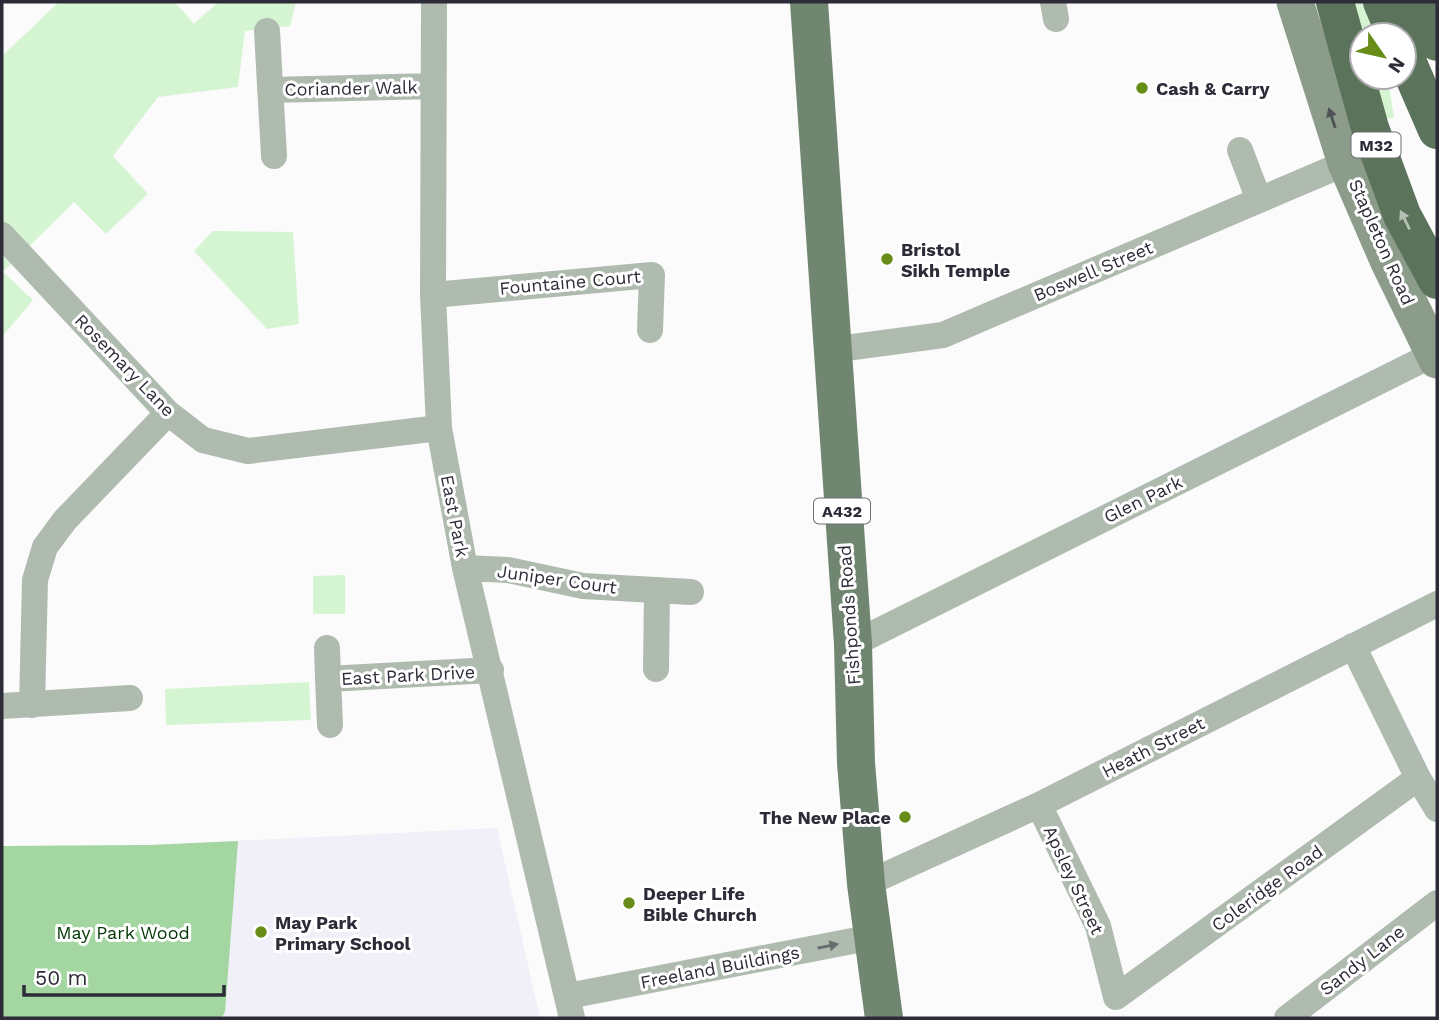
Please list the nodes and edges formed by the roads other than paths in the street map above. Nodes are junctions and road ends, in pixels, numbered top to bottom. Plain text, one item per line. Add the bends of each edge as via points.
1 (434, 2) edge
2 (809, 2) edge
3 (1295, 2) edge
4 (1335, 2) edge
5 (1382, 2) edge
6 (1420, 2) edge
7 (1390, 21) edge
8 (267, 31) dead end
9 (1437, 42) edge
10 (433, 86) junction
11 (1418, 86) edge
12 (270, 90) junction
13 (1437, 130) edge
14 (1240, 150) dead end
15 (274, 156) dead end
16 (1346, 163) junction
17 (1259, 200) junction
18 (2, 235) edge
19 (1437, 280) edge
20 (433, 295) junction
21 (650, 330) dead end
22 (831, 350) junction
23 (1436, 357) edge
24 (168, 413) junction
25 (439, 428) junction
26 (465, 568) junction
27 (657, 590) junction
28 (691, 592) dead end
29 (1437, 604) edge
30 (853, 644) junction
31 (1353, 646) junction
32 (327, 649) dead end
33 (656, 669) dead end
34 (491, 670) junction
35 (328, 679) junction
36 (130, 698) dead end
37 (33, 705) junction
38 (2, 706) edge
39 (330, 726) dead end
40 (1418, 778) junction
41 (1039, 805) junction
42 (1437, 809) edge
43 (866, 884) junction
44 (1437, 903) edge
45 (873, 937) junction
46 (1116, 998) joint
47 (570, 1007) edge
48 (884, 1018) edge
49 (1287, 1018) edge

1 - 10 street, East Park
2 - 22 main road, Fishponds Road / A432
16 -> 3 main road, Stapleton Road
19 -> 4 highway, M32 via 1402,215 1370,128
5 - 7 highway
6 - 9 highway
8 - 12 street, Coriander Walk
10 - 12 street, Coriander Walk
10 - 20 street, East Park
11 - 13 highway
12 - 15 street, Coriander Walk
14 - 17 street
16 - 17 street, Boswell Street
16 - 23 main road, Stapleton Road
17 - 22 street, Boswell Street via 943,335
18 - 24 street, Rosemary Lane
20 - 21 street, Fountaine Court via 652,275
20 - 25 street, East Park
22 - 30 main road, Fishponds Road / A432
23 - 30 street, Glen Park
24 - 25 street, Rosemary Lane via 203,440 248,451
24 - 37 street via 65,520 45,547 35,580
25 - 26 street, East Park
26 - 27 street, Juniper Court via 508,570 583,586
26 - 34 street, East Park
27 - 28 street, Juniper Court
27 - 33 street
29 - 31 street, Heath Street
30 - 43 main road, Fishponds Road / A432
31 - 40 street
31 - 41 street, Heath Street
32 - 35 street
34 - 35 street, East Park Drive
34 - 47 street, East Park
35 - 39 street, East Park Drive
36 - 37 street
37 - 38 street
40 - 42 street
40 - 46 street, Coleridge Road
41 - 43 street, Heath Street
41 - 46 street, Apsley Street via 1098,926
43 - 45 main road, Fishponds Road / A432
44 - 49 street, Sandy Lane
47 -> 45 street, Freeland Buildings
45 - 48 main road, Fishponds Road / A432

